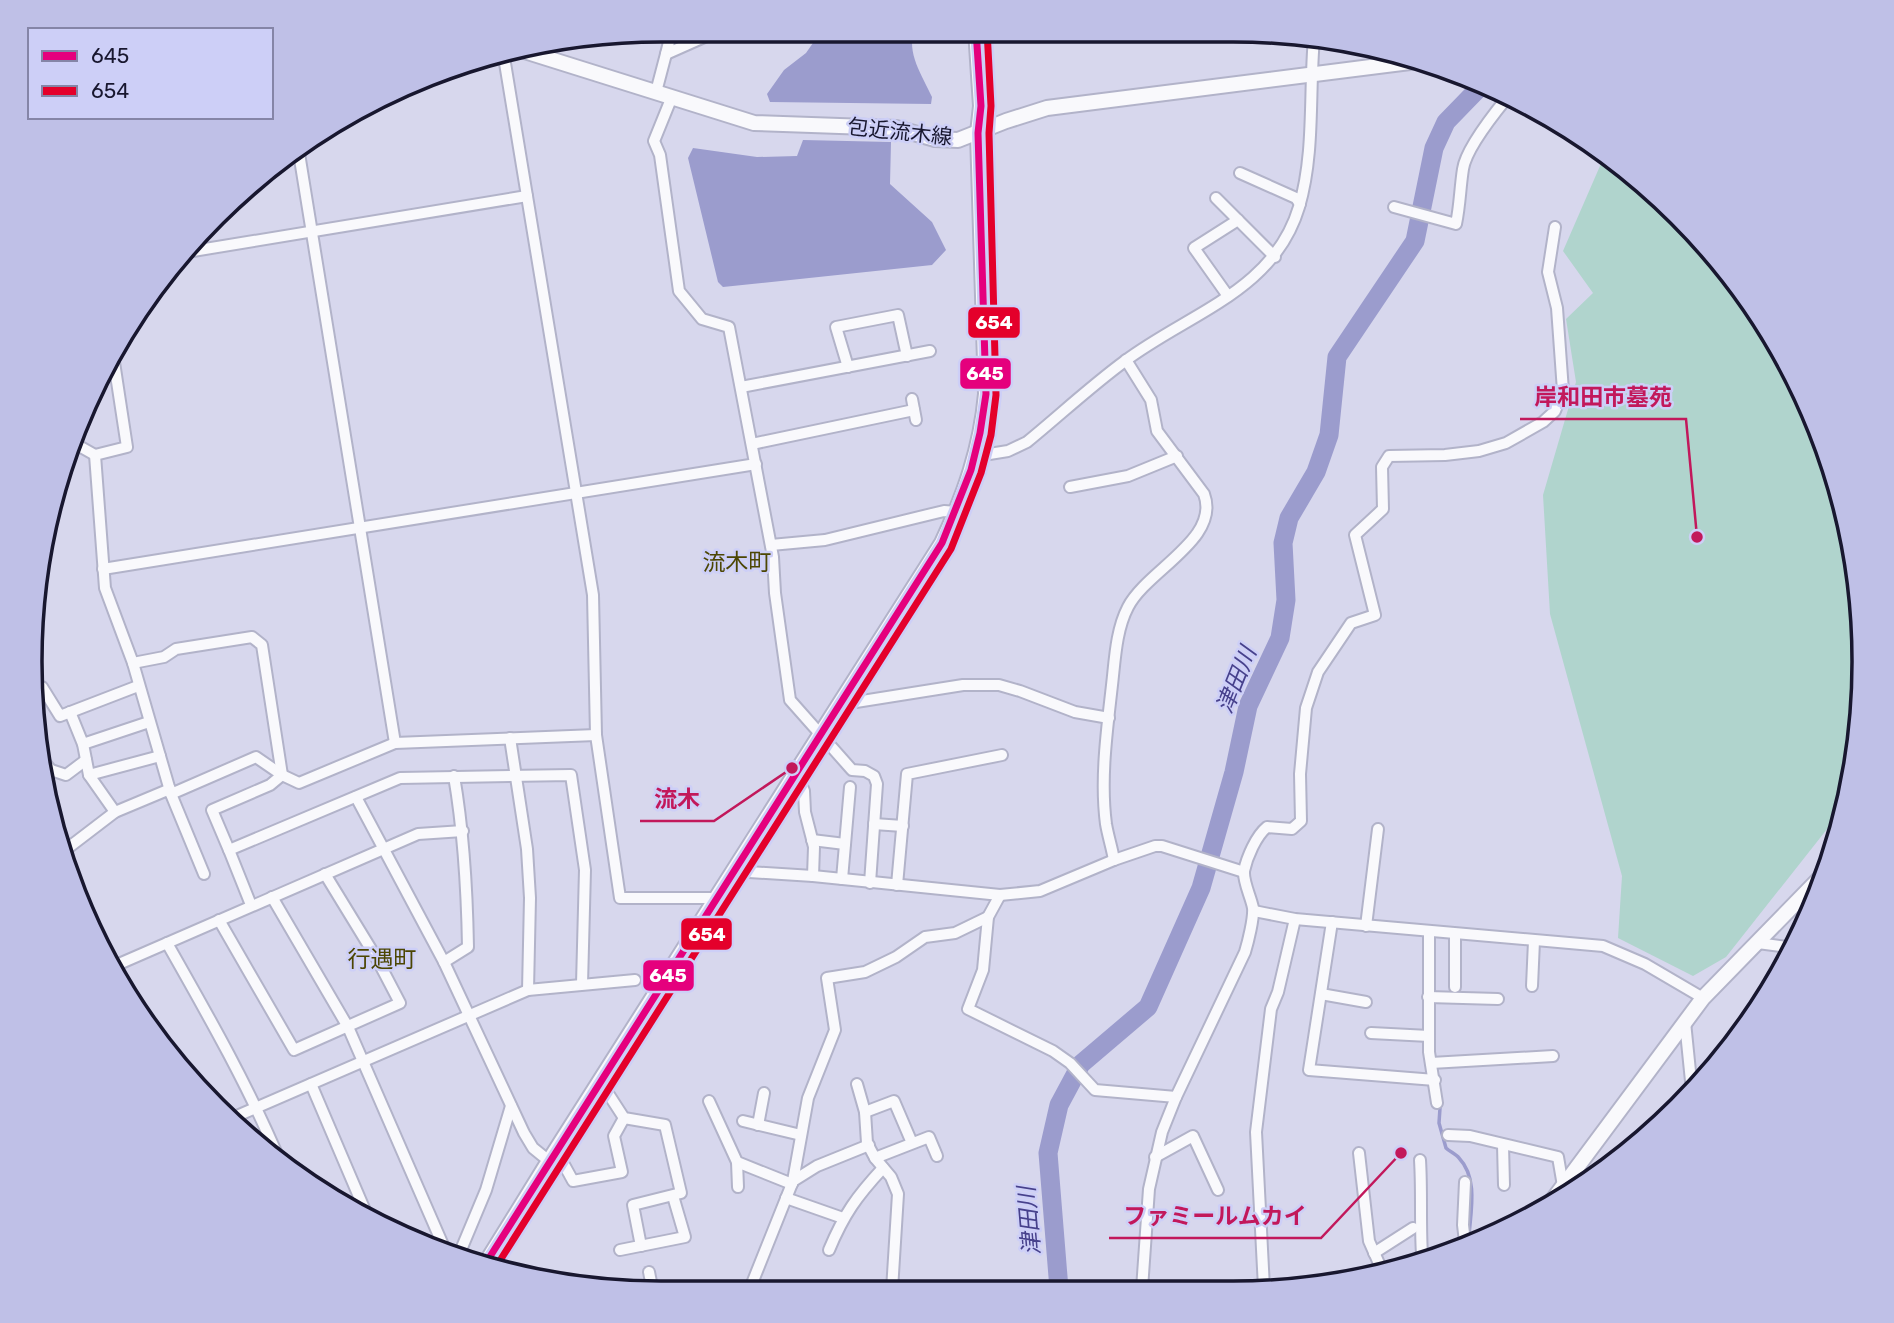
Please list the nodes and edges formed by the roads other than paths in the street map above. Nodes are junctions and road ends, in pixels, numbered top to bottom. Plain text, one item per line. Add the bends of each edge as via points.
1 (668, 42) edge
2 (692, 42) edge
3 (977, 42) edge
4 (1313, 47) edge
5 (666, 54) junction
6 (537, 55) edge
7 (505, 62) edge
8 (1395, 64) edge
9 (1311, 74) junction
10 (656, 92) junction
11 (671, 99) junction
12 (1502, 104) edge
13 (978, 133) junction
14 (300, 158) edge
15 (1240, 173) dead end
16 (527, 196) junction
17 (1216, 198) dead end
18 (1300, 204) junction
19 (1394, 207) dead end
20 (1238, 220) junction
21 (1555, 227) dead end
22 (313, 233) junction
23 (198, 250) edge
24 (1275, 257) junction
25 (1228, 296) junction
26 (930, 351) dead end
27 (907, 356) junction
28 (1126, 360) junction
29 (848, 367) junction
30 (115, 370) edge
31 (741, 387) junction
32 (914, 410) dead end
33 (752, 444) junction
34 (81, 447) edge
35 (95, 455) junction
36 (976, 456) junction
37 (1177, 456) junction
38 (756, 464) junction
39 (1070, 487) dead end
40 (576, 493) junction
41 (957, 512) junction
42 (361, 528) junction
43 (771, 545) junction
44 (103, 569) junction
45 (133, 663) junction
46 (138, 686) junction
47 (43, 688) edge
48 (843, 698) junction
49 (70, 712) junction
50 (1109, 718) junction
51 (149, 722) junction
52 (821, 734) junction
53 (596, 735) junction
54 (510, 738) junction
55 (395, 743) junction
56 (83, 744) junction
57 (1002, 755) dead end
58 (160, 756) junction
59 (86, 760) junction
60 (52, 770) edge
61 (796, 772) junction
62 (89, 775) junction
63 (282, 775) junction
64 (517, 775) junction
65 (454, 776) junction
66 (850, 787) dead end
67 (170, 791) junction
68 (356, 797) junction
69 (115, 812) junction
70 (874, 824) junction
71 (903, 826) junction
72 (1378, 829) dead end
73 (463, 831) junction
74 (812, 840) junction
75 (845, 844) junction
76 (70, 846) edge
77 (229, 850) junction
78 (382, 850) junction
79 (1114, 860) junction
80 (734, 872) junction
81 (1244, 872) junction
82 (204, 874) dead end
83 (325, 874) junction
84 (813, 876) junction
85 (842, 879) junction
86 (870, 883) junction
87 (897, 886) junction
88 (1808, 891) edge
89 (1000, 895) junction
90 (272, 897) junction
91 (717, 898) junction
92 (251, 905) junction
93 (1254, 911) junction
94 (988, 917) junction
95 (1295, 919) junction
96 (219, 920) junction
97 (1332, 922) junction
98 (1366, 926) junction
99 (1429, 932) junction
100 (1455, 934) junction
101 (1534, 941) junction
102 (167, 943) junction
103 (1758, 943) junction
104 (1782, 946) edge
105 (444, 962) junction
106 (121, 963) edge
107 (635, 980) dead end
108 (582, 984) junction
109 (1532, 986) dead end
110 (1455, 987) dead end
111 (528, 990) junction
112 (1321, 995) junction
113 (1428, 997) junction
114 (1703, 998) junction
115 (1498, 999) dead end
116 (1366, 1002) dead end
117 (469, 1015) junction
118 (1685, 1022) junction
119 (348, 1027) junction
120 (1371, 1033) dead end
121 (1429, 1036) junction
122 (1553, 1056) dead end
123 (363, 1062) junction
124 (1432, 1063) junction
125 (1691, 1078) edge
126 (1435, 1080) junction
127 (600, 1081) junction
128 (312, 1084) junction
129 (857, 1084) dead end
130 (764, 1093) dead end
131 (1176, 1097) junction
132 (709, 1101) dead end
133 (1437, 1103) dead end
134 (511, 1106) junction
135 (258, 1107) junction
136 (864, 1112) junction
137 (240, 1115) edge
138 (624, 1118) junction
139 (743, 1121) dead end
140 (758, 1125) junction
141 (801, 1135) junction
142 (1448, 1135) dead end
143 (912, 1143) junction
144 (273, 1144) edge
145 (869, 1145) junction
146 (1503, 1145) junction
147 (1359, 1153) dead end
148 (552, 1155) junction
149 (937, 1156) dead end
150 (1155, 1157) junction
151 (875, 1158) junction
152 (1420, 1160) dead end
153 (737, 1162) junction
154 (883, 1168) junction
155 (1465, 1182) dead end
156 (792, 1183) junction
157 (1504, 1185) dead end
158 (1564, 1185) edge
159 (1563, 1186) edge
160 (738, 1188) dead end
161 (1218, 1190) dead end
162 (673, 1196) junction
163 (786, 1198) junction
164 (362, 1203) edge
165 (843, 1218) junction
166 (1413, 1228) dead end
167 (1462, 1237) edge
168 (441, 1240) edge
169 (641, 1246) junction
170 (462, 1248) edge
171 (620, 1250) dead end
172 (829, 1250) dead end
173 (1425, 1251) edge
174 (1374, 1253) junction
175 (490, 1257) edge
176 (1379, 1263) edge
177 (649, 1272) dead end
178 (1264, 1280) edge
179 (651, 1281) edge
180 (753, 1281) edge
181 (893, 1281) edge
182 (1143, 1281) edge

1 - 5 street
2 - 5 street
3 - 13 street
4 - 9 street
5 - 10 street
6 - 10 street, 包近流木線
7 - 16 street
8 - 9 street, 包近流木線
9 - 13 street, 包近流木線 via 1047,108
9 - 18 street via 1308,158
10 - 11 street, 包近流木線
11 - 13 street, 包近流木線 via 754,123 896,128 935,139 958,140
11 - 31 street via 654,141 660,155 679,291 702,319 729,327
12 - 19 street via 1465,159 1456,224
13 - 36 street via 986,394
14 - 22 street
15 - 18 street
16 - 22 street
16 - 40 street
17 - 20 street
18 - 24 street
20 - 24 street
20 - 25 street via 1194,248
21 - 81 street via 1548,272 1557,308 1563,391 1555,411 1506,443 1479,451 1389,456 1382,467 1383,509 1355,535 1375,615 1351,623 1318,672 1306,708 1301,821 1292,829 1267,827 1259,833
22 - 23 street
22 - 42 street
24 - 25 street
25 - 28 street
26 - 27 street
27 - 29 street
27 - 29 street via 898,314 835,327
28 - 36 street via 1027,442 1008,451
28 - 37 street via 1151,400 1157,431
29 - 31 street
30 - 35 street via 127,447
31 - 33 street
32 - 33 street
33 - 38 street
34 - 35 street
35 - 44 street
36 - 41 street
37 - 39 street via 1128,476
37 - 50 street via 1204,494 1207,519 1200,533 1129,604 1121,624
38 - 40 street
38 - 43 street
40 - 42 street
40 - 53 street via 593,594
41 - 43 street via 944,511 825,540
41 - 48 street via 943,543
42 - 44 street
42 - 55 street
43 - 52 street via 790,700
44 - 45 street via 105,588
45 - 46 street
45 - 63 street via 164,657 176,649 258,639
46 - 49 street
46 - 51 street
47 - 49 street via 60,716
48 - 50 street via 856,702 963,685 999,685 1075,712
48 - 52 street
49 - 56 street
50 - 79 street via 1105,803
51 - 56 street
51 - 58 street
52 - 61 street
52 - 70 street via 852,770 874,776
53 - 54 street
53 - 91 street via 620,898
54 - 55 street
54 - 64 street
55 - 63 street via 299,783
56 - 59 street
57 - 71 street via 907,774
58 - 62 street
58 - 67 street
59 - 60 street via 66,775
59 - 62 street
61 - 74 street
61 - 80 street
62 - 69 street
63 - 67 street via 256,757
63 - 77 street via 270,785 212,810
64 - 65 street
64 - 108 street via 571,775 584,870
64 - 111 street via 529,874
65 - 68 street via 400,778
65 - 73 street
66 - 75 street
67 - 69 street
67 - 82 street
68 - 77 street
68 - 78 street
69 - 76 street
70 - 71 street
70 - 86 street
71 - 87 street
72 - 98 street
73 - 78 street via 418,834
73 - 105 street via 468,947
74 - 75 street
74 - 84 street
75 - 85 street
77 - 92 street
78 - 83 street
78 - 105 street
79 - 81 street via 1155,846
79 - 89 street via 1040,891
80 - 84 street
80 - 91 street
81 - 93 street
83 - 90 street
83 - 119 street via 400,1003
84 - 85 street
85 - 86 street
86 - 87 street
87 - 89 street
88 - 103 street
89 - 94 street
90 - 92 street
90 - 119 street
91 - 127 street
92 - 96 street
93 - 95 street
93 - 131 street via 1245,952
94 - 131 street via 984,970 968,1009 1053,1051 1095,1090
94 - 141 street via 955,933 925,937 865,972 827,978 835,1030 808,1098
95 - 97 street
95 - 178 street via 1271,1009 1256,1132
96 - 102 street
96 - 119 street via 294,1050
97 - 98 street
97 - 112 street
98 - 99 street
99 - 100 street
99 - 113 street
100 - 101 street
100 - 110 street
101 - 109 street
101 - 114 street via 1603,946
102 - 106 street
102 - 135 street
103 - 104 street
103 - 114 street
105 - 117 street
107 - 108 street
108 - 111 street
111 - 117 street
112 - 116 street
112 - 126 street via 1309,1070
113 - 115 street
113 - 121 street
114 - 118 street
117 - 123 street
117 - 134 street
118 - 125 street
118 - 158 street
119 - 123 street
120 - 121 street
121 - 124 street
122 - 124 street
123 - 128 street
123 - 168 street
124 - 126 street
126 - 133 street
127 - 138 street
127 - 148 street
128 - 135 street
128 - 164 street
129 - 136 street
130 - 140 street
131 - 150 street
132 - 153 street
134 - 148 street via 533,1148
134 - 170 street via 486,1190
135 - 137 street
135 - 144 street
136 - 143 street via 894,1101
136 - 145 street
138 - 148 street via 614,1136 622,1172 573,1181
138 - 162 street via 665,1125 681,1193
139 - 140 street
140 - 141 street
141 - 156 street
142 - 146 street
143 - 149 street via 929,1137
143 - 151 street
145 - 151 street
145 - 156 street via 817,1166
146 - 157 street
146 - 159 street via 1558,1157
147 - 174 street
148 - 175 street
150 - 161 street via 1193,1136
150 - 182 street
151 - 154 street
152 - 173 street via 1427,1201 1420,1224
153 - 156 street
153 - 160 street
154 - 165 street
154 - 181 street via 898,1194
155 - 167 street
156 - 163 street
162 - 169 street via 633,1205
162 - 169 street via 684,1237
163 - 165 street
163 - 180 street
165 - 172 street
166 - 174 street
169 - 171 street
174 - 176 street
177 - 179 street

